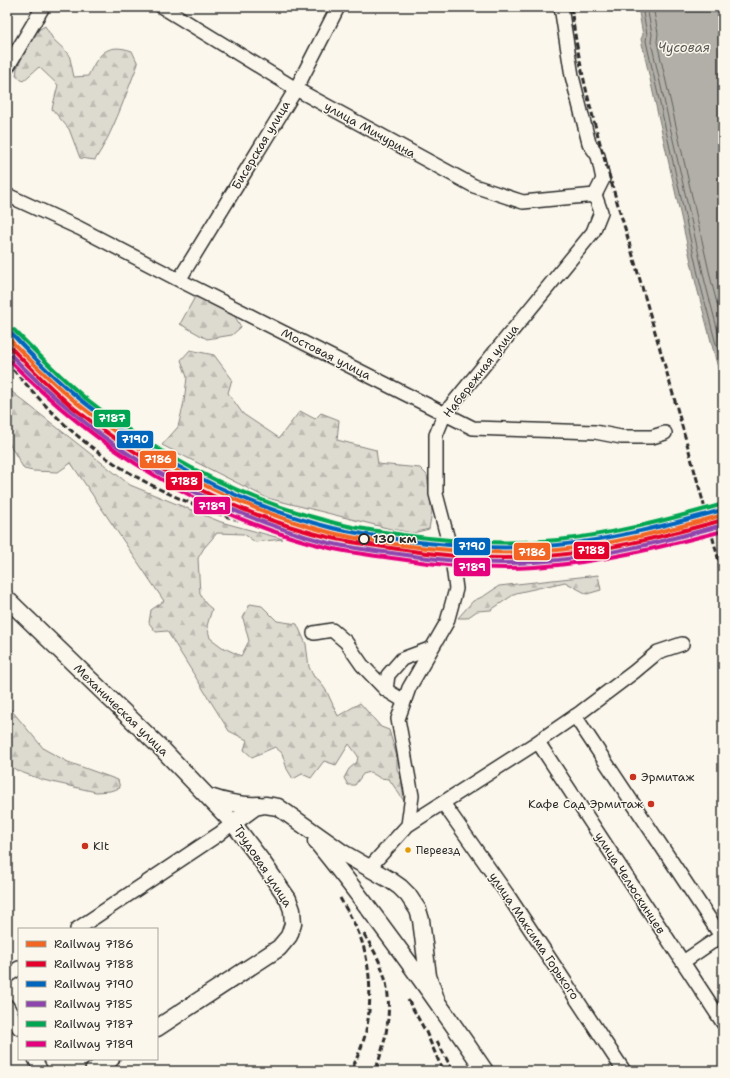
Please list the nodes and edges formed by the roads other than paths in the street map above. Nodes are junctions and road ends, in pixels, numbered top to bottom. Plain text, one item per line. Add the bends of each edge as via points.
1 (43, 7) edge
2 (162, 7) edge
3 (338, 7) edge
4 (561, 7) edge
5 (7, 68) edge
6 (296, 89) junction
7 (7, 195) edge
8 (595, 195) junction
9 (179, 280) junction
10 (445, 413) junction
11 (665, 432) dead end
12 (7, 599) edge
13 (314, 633) dead end
14 (682, 644) dead end
15 (432, 648) junction
16 (386, 690) junction
17 (404, 701) junction
18 (575, 716) junction
19 (538, 742) junction
20 (206, 796) junction
21 (443, 803) junction
22 (265, 805) junction
23 (294, 818) junction
24 (233, 823) junction
25 (408, 825) junction
26 (370, 868) junction
27 (78, 928) edge
28 (722, 937) edge
29 (683, 962) junction
30 (18, 969) edge
31 (7, 976) edge
32 (436, 999) junction
33 (7, 1006) edge
34 (723, 1023) edge
35 (18, 1026) edge
36 (158, 1027) edge
37 (36, 1060) edge
38 (109, 1060) edge
39 (42, 1071) edge
40 (93, 1071) edge
41 (485, 1071) edge
42 (624, 1071) edge

1 - 5 street
2 - 6 street, улица Мичурина
3 - 6 street, Бисерская улица
4 - 8 street via 572,76 589,143 598,156 603,179
6 - 8 street, улица Мичурина via 474,186 523,202
6 - 9 street, Бисерская улица
7 - 9 street, Мостовая улица via 79,228
8 - 10 street, Набережная улица via 601,212 593,232
9 - 10 street, Мостовая улица
10 - 11 street, Мостовая улица via 473,428 595,432 621,437 652,437
10 - 15 street, Набережная улица via 436,435 436,494 451,551 456,589 447,622
12 - 20 main road, Механическая улица via 163,750
13 - 16 street via 332,630 346,642 362,665
14 - 18 street via 658,652
15 - 16 street via 402,659 388,675
15 - 17 street, Набережная улица
16 - 17 street
17 - 25 street, Набережная улица via 398,719 412,796
18 - 19 street
18 - 28 street
19 - 21 street
19 - 29 street, улица Челюскинцев
20 - 22 main road via 243,806
20 - 24 main road, Механическая улица
21 - 25 street
21 - 42 street, улица Максима Горького via 507,894
22 - 23 main road via 278,807
22 - 24 main road, Трудовая улица via 255,807
23 - 26 main road via 343,853
23 - 32 main road via 347,880
24 - 27 street
24 - 36 main road, Трудовая улица via 288,899 293,924 289,936 279,948
25 - 26 street
26 - 32 main road via 400,887 418,910 428,976
28 - 29 street
29 - 34 street, улица Челюскинцев
30 - 31 street
32 - 41 main road
33 - 35 street
37 - 39 street
38 - 40 main road

